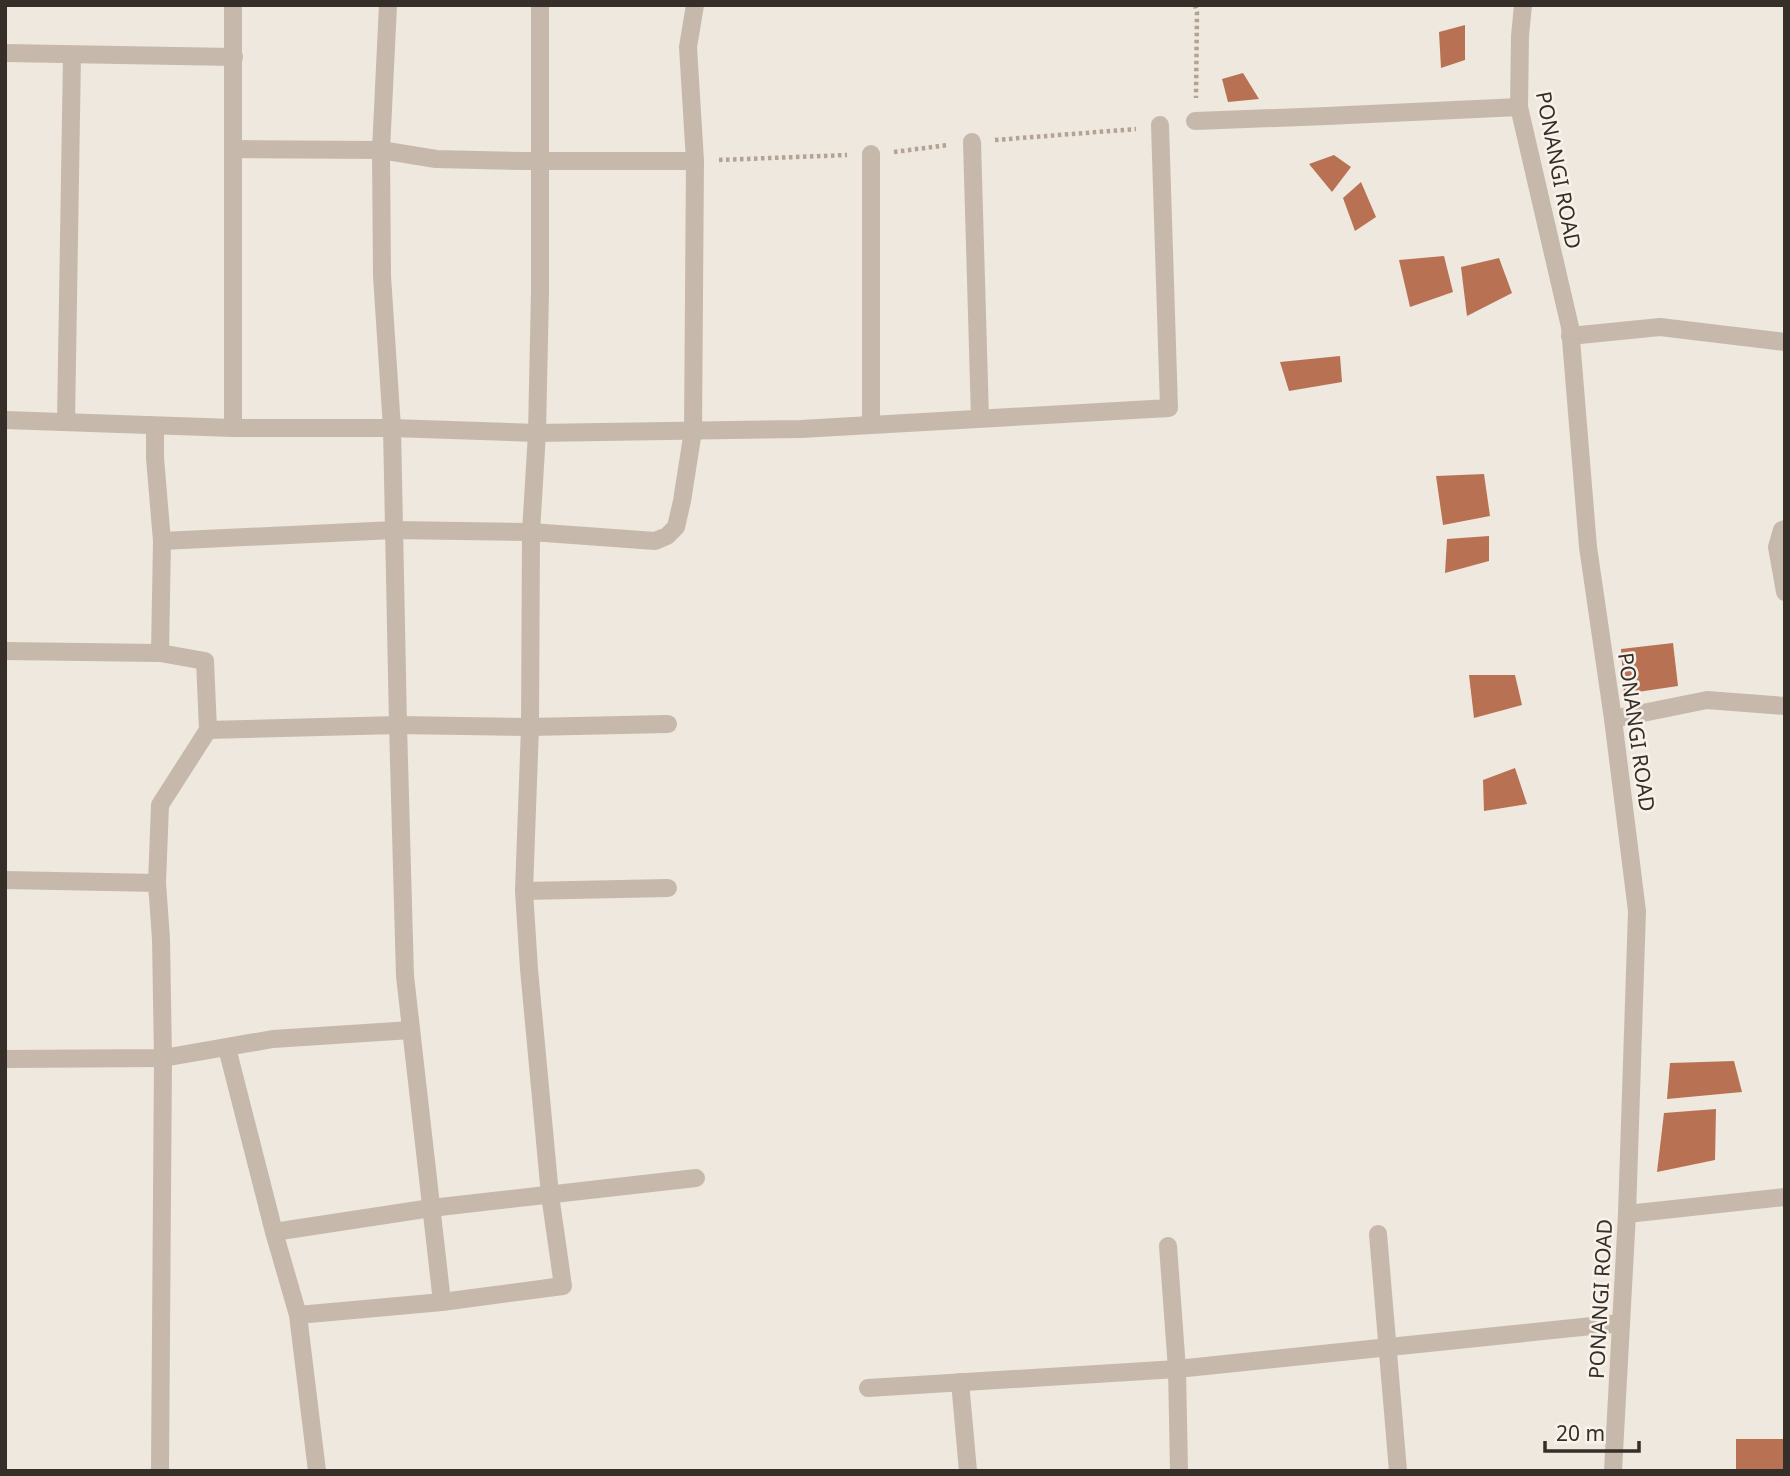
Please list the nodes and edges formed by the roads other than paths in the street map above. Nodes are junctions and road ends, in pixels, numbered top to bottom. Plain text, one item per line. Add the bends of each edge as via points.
1 (233, 5) edge
2 (388, 5) edge
3 (540, 5) edge
4 (695, 5) edge
5 (1523, 5) edge
6 (5, 53) edge
7 (72, 55) junction
8 (234, 57) junction
9 (1519, 107) junction
10 (1195, 121) dead end
11 (1160, 125) dead end
12 (972, 142) dead end
13 (234, 149) junction
14 (382, 150) junction
15 (871, 155) dead end
16 (695, 160) junction
17 (539, 162) junction
18 (1570, 336) junction
19 (1785, 342) edge
20 (980, 418) junction
21 (5, 420) edge
22 (66, 422) junction
23 (871, 424) junction
24 (155, 426) junction
25 (233, 428) junction
26 (392, 428) junction
27 (693, 431) junction
28 (537, 433) junction
29 (1785, 529) edge
30 (394, 530) junction
31 (531, 532) junction
32 (162, 541) junction
33 (1785, 592) edge
34 (5, 651) edge
35 (160, 653) junction
36 (1785, 706) edge
37 (1613, 719) junction
38 (668, 724) dead end
39 (398, 725) junction
40 (530, 727) junction
41 (208, 730) junction
42 (5, 880) edge
43 (157, 883) junction
44 (668, 888) dead end
45 (524, 891) junction
46 (411, 1030) junction
47 (227, 1048) junction
48 (163, 1058) junction
49 (5, 1059) edge
50 (696, 1178) dead end
51 (550, 1195) junction
52 (1785, 1196) edge
53 (431, 1208) junction
54 (1627, 1214) junction
55 (274, 1232) junction
56 (1378, 1234) dead end
57 (1168, 1246) dead end
58 (442, 1302) junction
59 (298, 1315) junction
60 (1621, 1323) junction
61 (1388, 1347) junction
62 (1177, 1369) junction
63 (960, 1382) junction
64 (868, 1388) dead end
65 (160, 1471) edge
66 (317, 1471) edge
67 (968, 1471) edge
68 (1179, 1471) edge
69 (1398, 1471) edge
70 (1613, 1471) edge

1 - 8 street
2 - 14 street
3 - 17 street
4 - 16 street via 688,47
5 - 9 street, PONANGI ROAD
6 - 7 street
7 - 8 street
7 - 22 street
8 - 13 street
9 - 10 street
9 - 18 street, PONANGI ROAD
11 - 20 street via 1169,408
12 - 20 street
13 - 14 street
13 - 25 street
14 - 17 street via 436,159
14 - 26 street via 382,276
15 - 23 street
16 - 17 street
16 - 27 street
17 - 28 street
18 - 19 street via 1660,327
18 - 37 street, PONANGI ROAD via 1588,547
20 - 23 street
21 - 22 street
22 - 24 street
23 - 27 street
24 - 25 street
24 - 32 street
25 - 26 street
26 - 28 street
26 - 30 street
27 - 28 street
27 - 31 street via 676,527 667,536 655,541
28 - 31 street
29 - 33 street via 1777,547
30 - 31 street
30 - 32 street
30 - 39 street
31 - 40 street
32 - 35 street
34 - 35 street
35 - 41 street via 205,661
36 - 37 street via 1707,700
37 - 54 street, PONANGI ROAD via 1637,911
38 - 40 street
39 - 40 street
39 - 41 street
39 - 46 street via 405,975
40 - 45 street
41 - 43 street via 160,805
42 - 43 street
43 - 48 street
44 - 45 street
45 - 51 street
46 - 47 street via 274,1039
46 - 53 street
47 - 48 street
47 - 55 street
48 - 49 street
48 - 65 street
50 - 51 street
51 - 53 street
51 - 58 street via 563,1286
52 - 54 street
53 - 55 street
53 - 58 street
54 - 60 street, PONANGI ROAD
55 - 59 street
56 - 61 street
57 - 62 street
58 - 59 street
59 - 66 street
60 - 61 street
60 - 70 street, PONANGI ROAD
61 - 62 street
61 - 69 street
62 - 63 street
62 - 68 street
63 - 64 street
63 - 67 street

